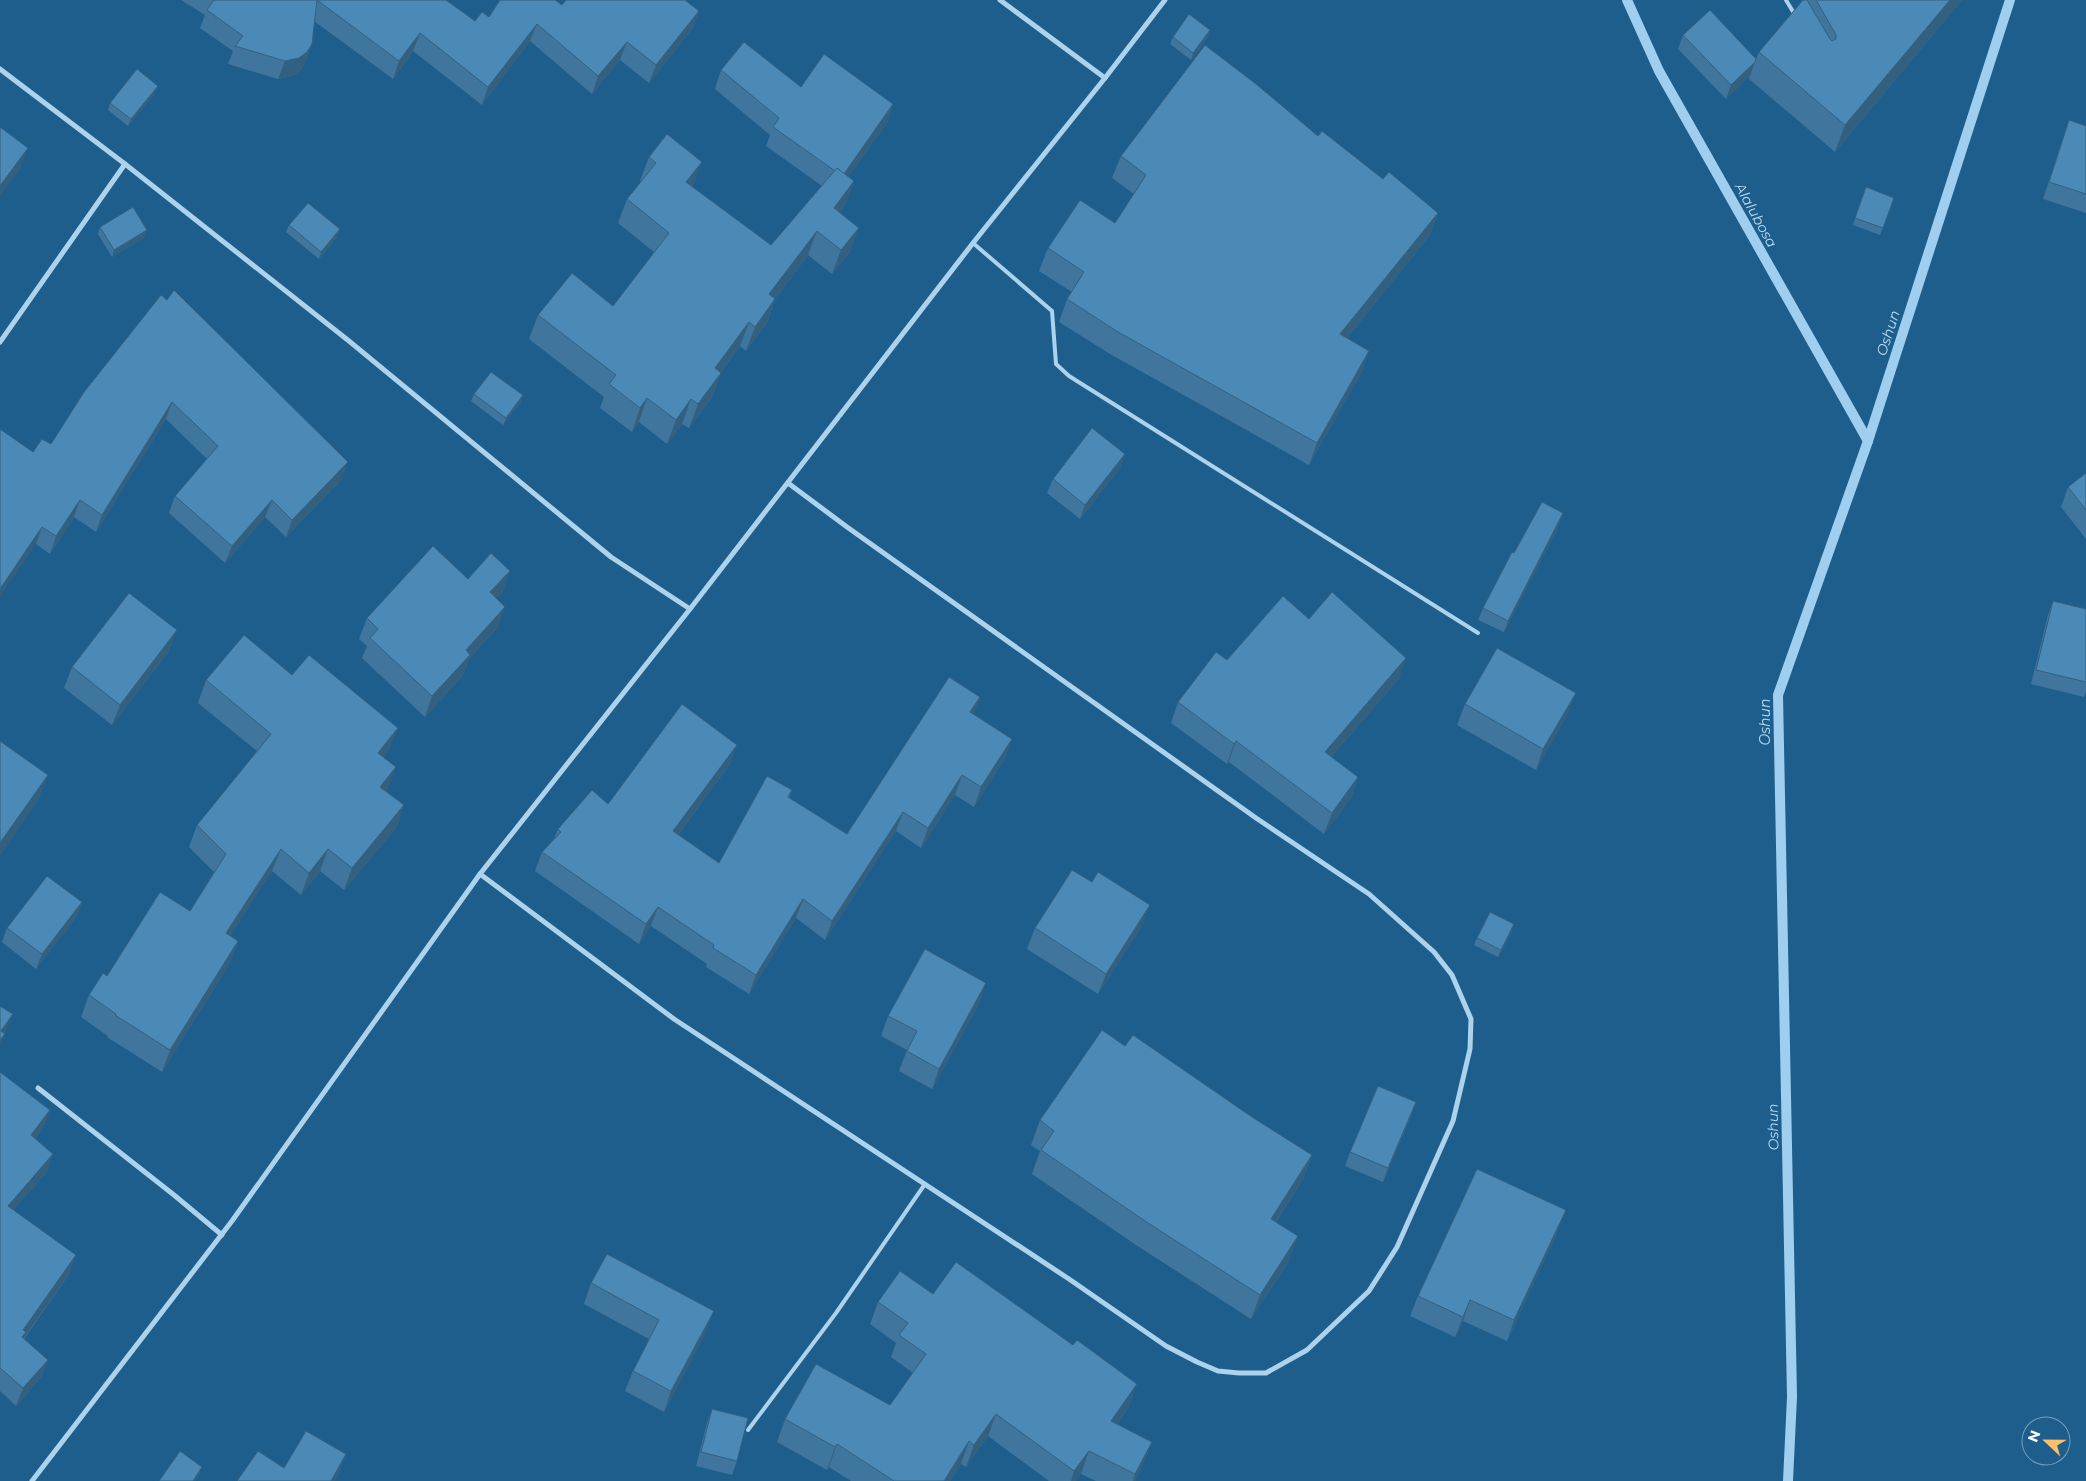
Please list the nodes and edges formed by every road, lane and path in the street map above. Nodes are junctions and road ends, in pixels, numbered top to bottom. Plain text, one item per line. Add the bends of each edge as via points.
1 (1000, 0) edge
2 (1165, 0) edge
3 (1786, 0) edge
4 (1800, 24) edge
5 (0, 70) edge
6 (1105, 78) junction
7 (125, 164) junction
8 (973, 243) junction
9 (0, 342) edge
10 (788, 483) junction
11 (690, 609) junction
12 (1478, 633) dead end
13 (480, 874) junction
14 (38, 1088) dead end
15 (925, 1184) junction
16 (222, 1235) junction
17 (748, 1430) edge
18 (32, 1481) edge

1 - 6 street
2 - 6 street
3 - 4 lane
5 - 7 street
6 - 8 street
7 - 9 street
7 - 11 street via 611,556
8 - 10 street
8 - 12 lane via 1052,310 1056,364 1069,376
10 - 11 street
10 - 15 street via 1256,818 1369,894 1434,952 1452,975 1470,1019 1470,1049 1453,1121 1397,1247 1369,1291 1307,1350 1266,1373 1218,1371 1166,1346
11 - 13 street
13 - 15 street via 674,1019
13 - 16 street
14 - 16 street
15 - 17 lane via 836,1314
16 - 18 street

